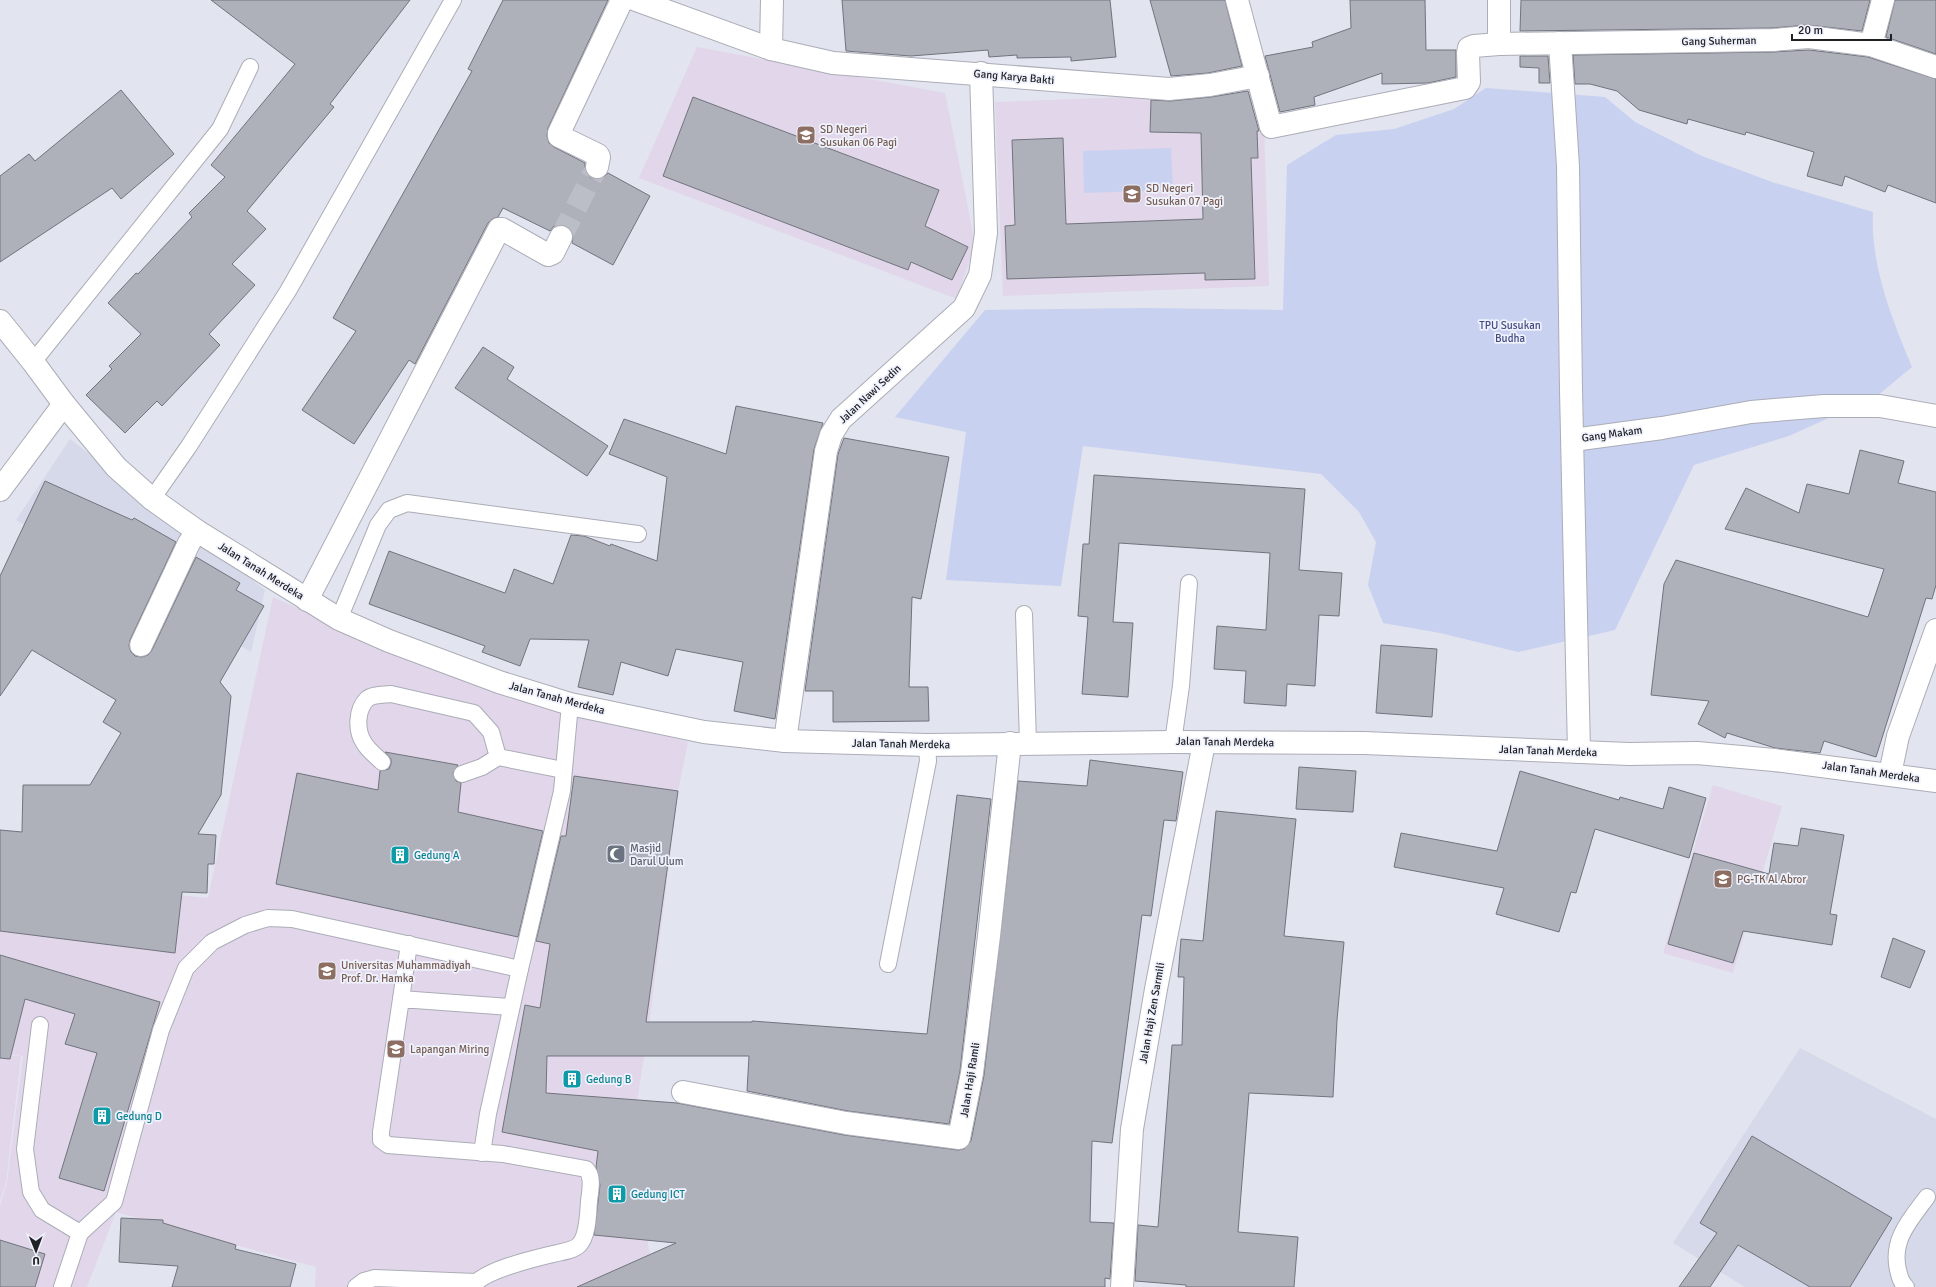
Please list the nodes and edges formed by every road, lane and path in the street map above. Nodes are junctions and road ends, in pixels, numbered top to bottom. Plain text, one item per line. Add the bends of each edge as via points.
1 (453, 0) edge
2 (625, 0) edge
3 (636, 0) edge
4 (772, 0) edge
5 (1237, 0) edge
6 (1499, 0) edge
7 (1882, 0) edge
8 (1560, 43) junction
9 (1499, 44) junction
10 (1871, 45) junction
11 (771, 49) junction
12 (1936, 66) edge
13 (250, 67) dead end
14 (981, 74) junction
15 (1258, 76) junction
16 (597, 167) dead end
17 (561, 237) tunnel mouth
18 (0, 321) edge
19 (33, 362) junction
20 (64, 404) junction
21 (1936, 416) edge
22 (1573, 440) junction
23 (0, 490) edge
24 (152, 499) junction
25 (198, 531) junction
26 (638, 534) dead end
27 (1189, 583) dead end
28 (307, 600) junction
29 (1024, 614) dead end
30 (339, 619) junction
31 (1936, 630) edge
32 (141, 645) dead end
33 (570, 704) junction
34 (785, 741) junction
35 (1173, 742) junction
36 (1019, 743) junction
37 (1204, 743) junction
38 (928, 745) junction
39 (1579, 752) junction
40 (498, 757) junction
41 (382, 762) dead end
42 (563, 770) junction
43 (462, 774) dead end
44 (1890, 774) junction
45 (1936, 781) edge
46 (409, 944) junction
47 (888, 964) dead end
48 (520, 969) junction
49 (400, 999) junction
50 (511, 1007) junction
51 (40, 1025) dead end
52 (683, 1092) dead end
53 (482, 1153) junction
54 (1927, 1197) dead end
55 (80, 1233) junction
56 (474, 1284) edge
57 (62, 1287) edge
58 (356, 1287) edge
59 (1122, 1287) edge
60 (1906, 1287) edge

1 - 24 lane via 288,291
2 - 16 street via 621,2 559,133 560,136 598,155
3 - 11 street, Gang Karya Bakti
4 - 11 street
5 - 15 street
6 - 9 street
7 - 10 street
8 - 9 street, Gang Suherman
8 - 10 street, Gang Suherman via 1773,40 1809,37
8 - 22 street via 1568,166
9 - 15 street, Gang Suherman via 1469,48 1469,82 1465,88 1272,127
10 - 12 street, Gang Suherman
11 - 14 street, Gang Karya Bakti via 833,63
13 - 19 lane via 220,129
14 - 15 street, Gang Karya Bakti via 1169,89
14 - 34 street, Jalan Nawi Sedin via 986,233 980,275 964,308 841,419 831,435 826,452
17 - 28 street via 553,253 548,255 502,229 498,230
18 - 19 street, Jalan Tanah Merdeka
19 - 20 street, Jalan Tanah Merdeka
20 - 23 street
20 - 24 street, Jalan Tanah Merdeka via 116,467
21 - 22 street, Gang Makam via 1880,406 1824,406 1751,412
22 - 39 street, Gang Makam
24 - 25 street, Jalan Tanah Merdeka
25 - 28 street, Jalan Tanah Merdeka
25 - 32 street via 189,543
26 - 30 lane via 407,503 389,510 378,525
27 - 35 lane via 1181,686
28 - 30 street, Jalan Tanah Merdeka
29 - 36 lane
30 - 33 street, Jalan Tanah Merdeka via 389,641 499,682
31 - 44 street via 1898,736
33 - 34 street, Jalan Tanah Merdeka via 704,732
33 - 42 lane
34 - 38 street, Jalan Tanah Merdeka
35 - 36 street, Jalan Tanah Merdeka
35 - 37 street, Jalan Tanah Merdeka
36 - 38 street, Jalan Tanah Merdeka
36 - 52 street, Jalan Haji Ramli via 1003,816 974,1058 959,1138 846,1123
37 - 39 street, Jalan Tanah Merdeka via 1364,743
37 - 59 street, Jalan Haji Zen Sarmili via 1156,989 1132,1129
38 - 47 lane via 928,761
39 - 44 street, Jalan Tanah Merdeka via 1697,753
40 - 41 lane via 491,732 474,713 391,694 368,699 360,711 358,730 364,744
40 - 42 lane
40 - 43 lane via 482,767
42 - 48 lane via 562,791
44 - 45 street, Jalan Tanah Merdeka
46 - 48 lane
46 - 49 lane
46 - 55 lane via 298,920 268,918 245,925 212,942 186,968 161,1030 114,1202
48 - 50 lane
49 - 50 lane
49 - 53 lane via 381,1140 388,1146
50 - 53 lane
51 - 55 lane via 25,1148 31,1192 42,1210
53 - 56 lane via 503,1154 586,1170 591,1179 584,1235 578,1246 506,1266
54 - 60 lane via 1910,1219 1897,1243 1897,1266 1901,1283
55 - 57 lane
56 - 58 lane via 375,1278

